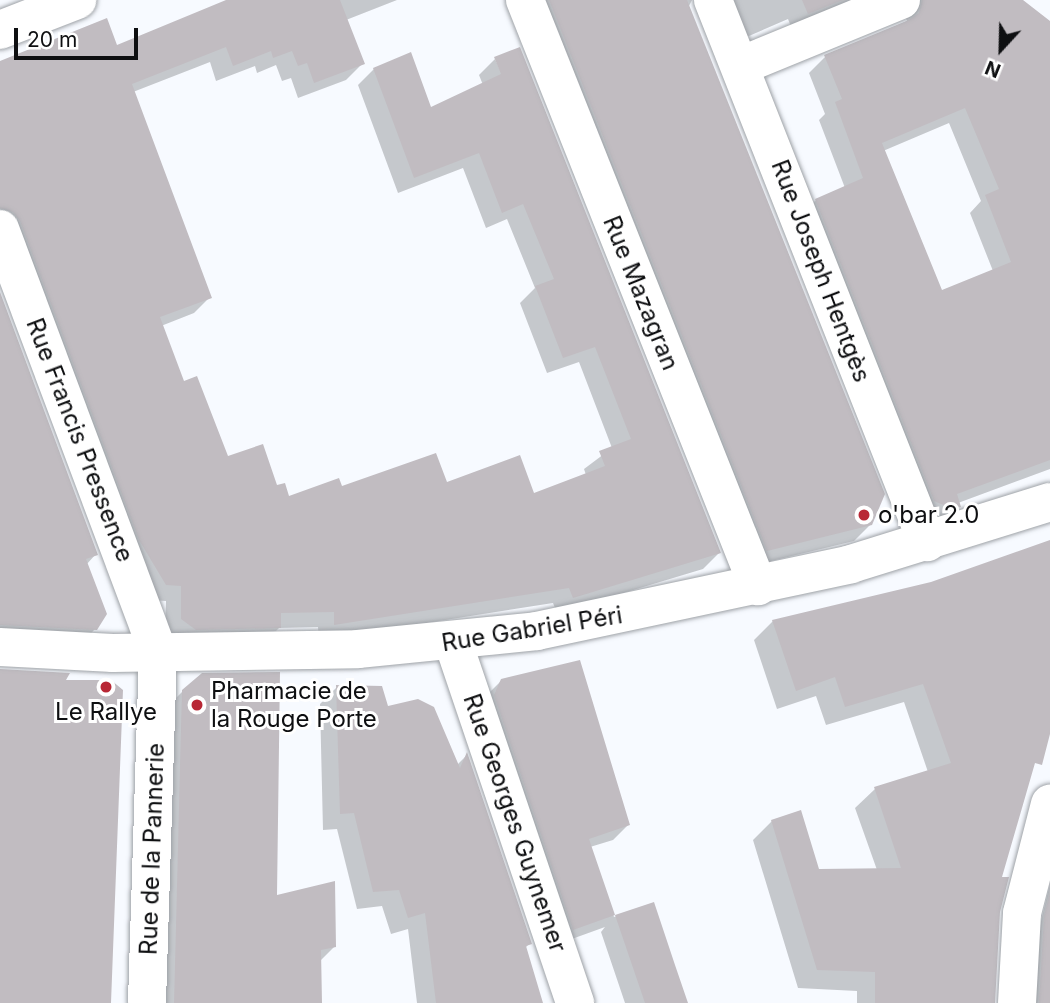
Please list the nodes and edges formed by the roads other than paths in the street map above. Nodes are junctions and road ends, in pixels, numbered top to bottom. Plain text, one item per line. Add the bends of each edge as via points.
1 (77, 0) edge
2 (525, 0) edge
3 (713, 0) edge
4 (901, 0) edge
5 (0, 30) edge
6 (740, 66) junction
7 (0, 229) edge
8 (1050, 502) edge
9 (927, 542) junction
10 (758, 586) junction
11 (453, 642) junction
12 (0, 646) edge
13 (158, 652) junction
14 (1050, 804) edge
15 (147, 1003) edge
16 (575, 1003) edge
17 (1017, 1003) edge

1 - 5 street
2 - 10 street, Rue Mazagran
3 - 6 street, Rue Joseph Hentgès
4 - 6 street
6 - 9 street, Rue Joseph Hentgès
7 - 13 street, Rue Francis Pressence
8 - 9 street, Rue Gabriel Péri
9 - 10 street, Rue Gabriel Péri
10 - 11 street, Rue Gabriel Péri via 587,623
11 - 13 street, Rue Gabriel Péri
11 - 16 street, Rue Georges Guynemer
12 - 13 street, Rue Gabriel Péri
13 - 15 street, Rue de la Pannerie
14 - 17 street via 1023,913

